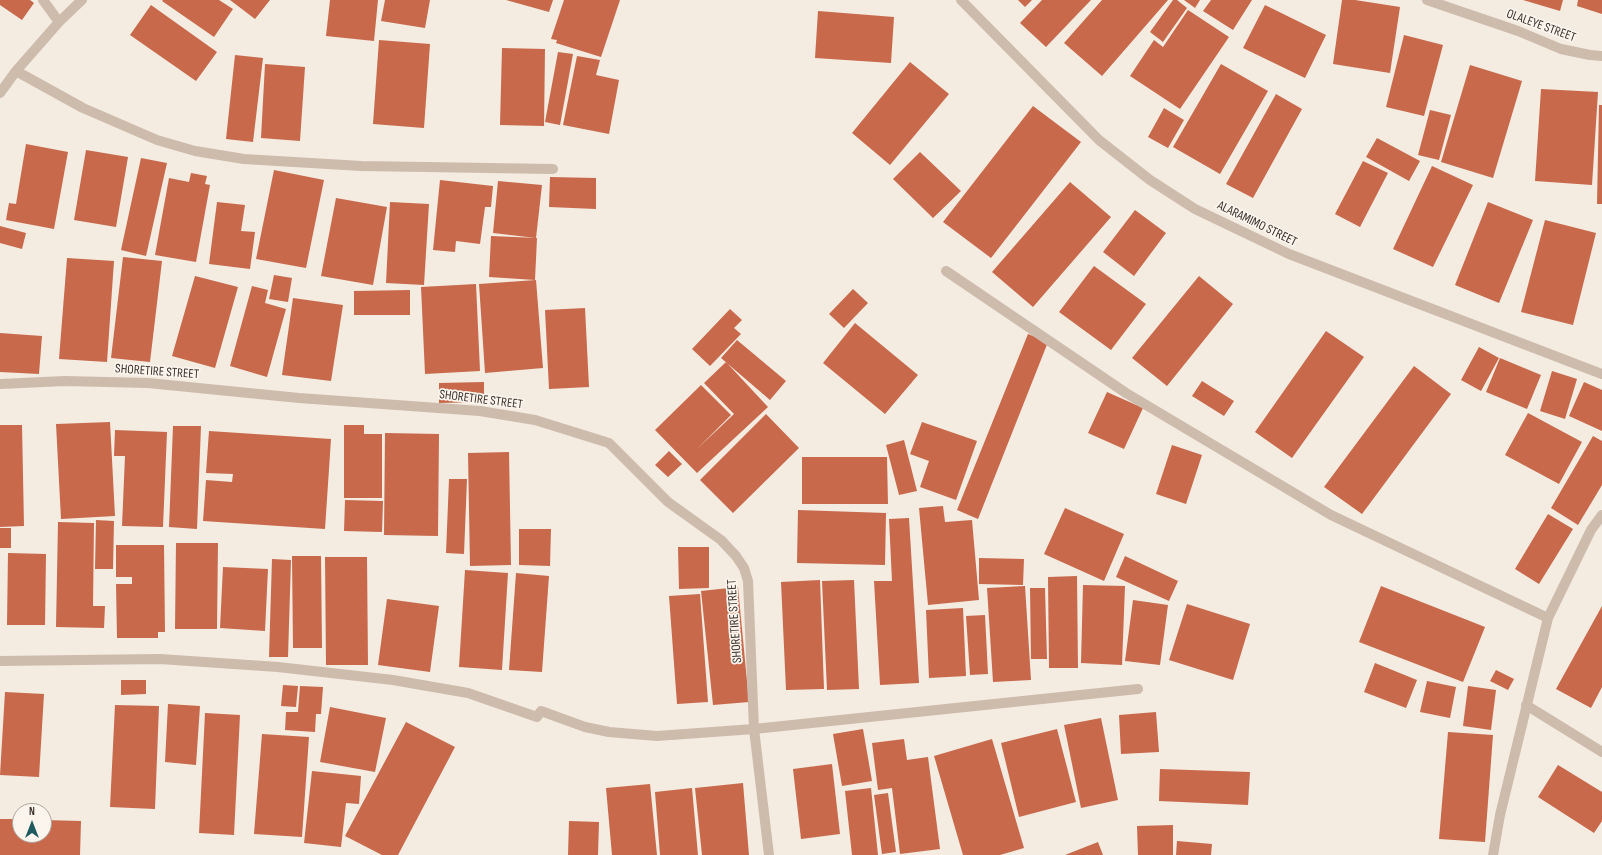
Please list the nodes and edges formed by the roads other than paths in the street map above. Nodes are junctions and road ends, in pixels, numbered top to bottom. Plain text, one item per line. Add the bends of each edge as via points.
1 (42, 0) edge
2 (82, 0) edge
3 (962, 0) edge
4 (1427, 0) edge
5 (58, 22) junction
6 (1602, 56) edge
7 (16, 71) junction
8 (0, 93) edge
9 (554, 169) dead end
10 (946, 271) dead end
11 (1602, 374) edge
12 (0, 384) edge
13 (1602, 515) edge
14 (1548, 618) junction
15 (0, 661) edge
16 (1138, 689) dead end
17 (1526, 705) junction
18 (754, 729) junction
19 (1602, 752) edge
20 (769, 855) edge
21 (1493, 855) edge

1 - 5 street
2 - 5 street
3 - 11 street, ALARAMIMO STREET via 1099,140 1150,180 1195,209 1289,254
4 - 6 street, OLALEYE STREET via 1561,49
5 - 7 street
7 - 8 street
7 - 9 street via 83,108 157,140 195,151 244,159 361,166
10 - 14 street via 1126,393 1331,515
12 - 18 street, SHORETIRE STREET via 65,381 148,383 299,398 480,411 535,420 610,443 668,502 721,540 744,568 748,581
13 - 14 street via 1591,530
14 - 17 street
15 - 18 street via 160,659 278,667 393,680 468,693 537,717 541,711 609,732 656,736
16 - 18 street
17 - 19 street
17 - 21 street
18 - 20 street, SHORETIRE STREET

